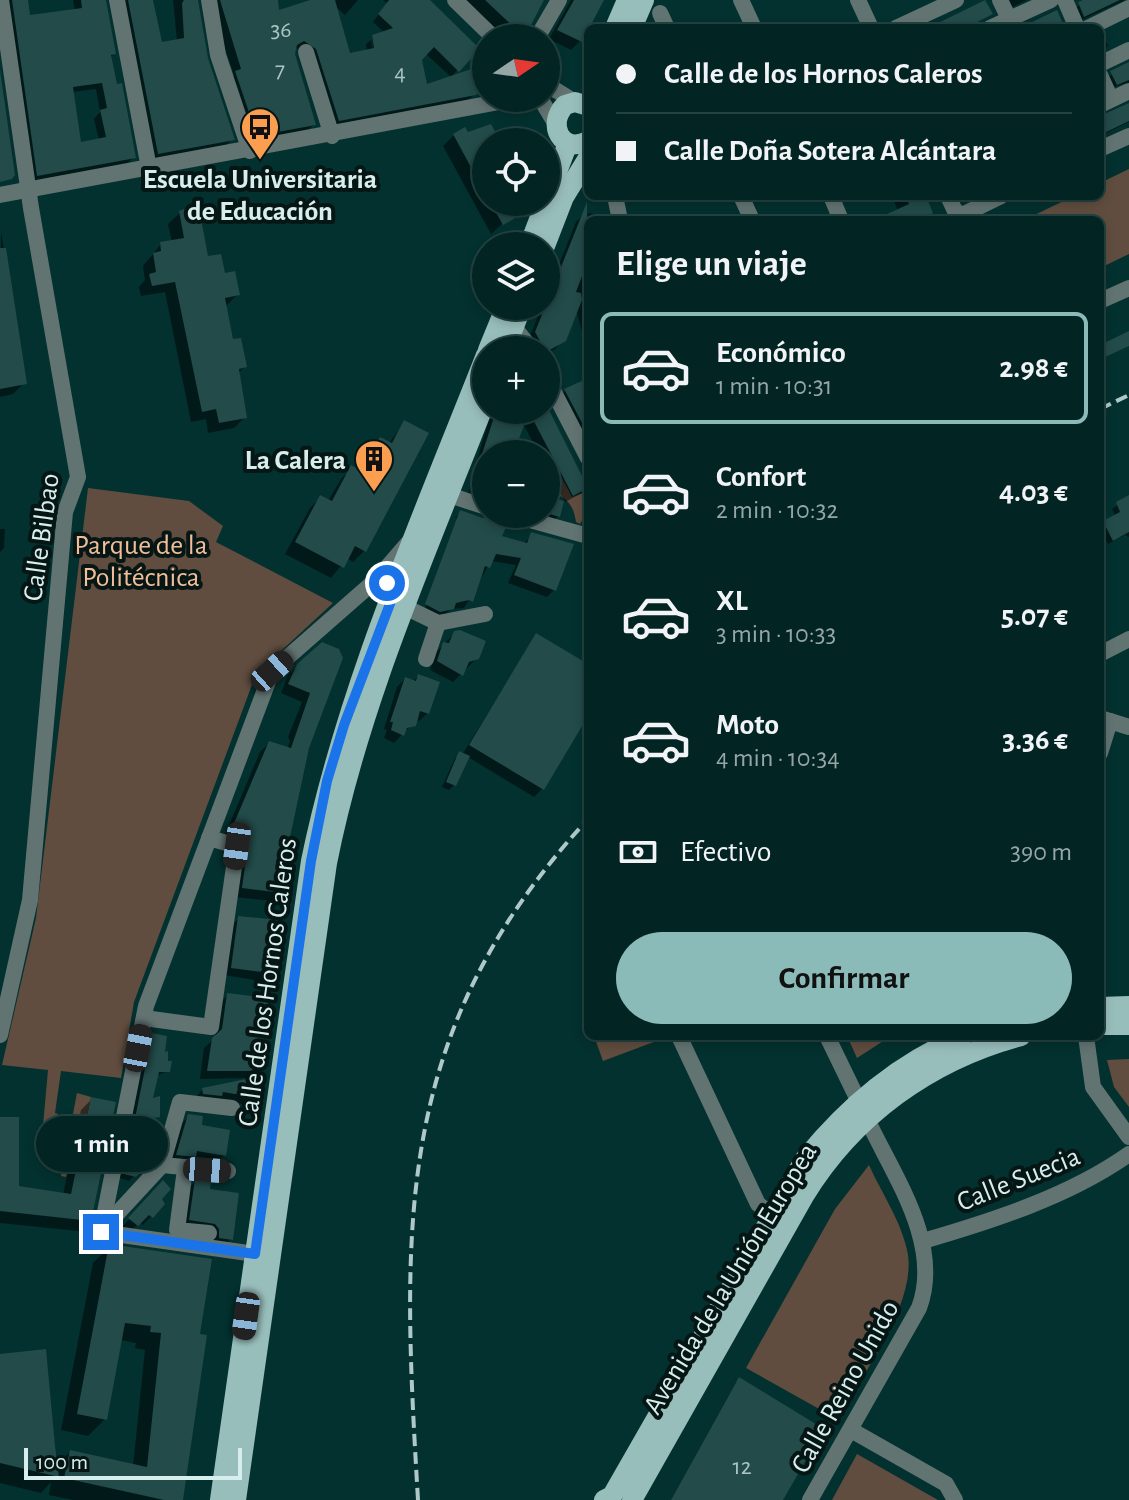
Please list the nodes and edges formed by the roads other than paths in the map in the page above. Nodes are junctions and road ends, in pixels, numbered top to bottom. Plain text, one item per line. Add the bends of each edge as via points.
1 (1, 0) edge
2 (117, 0) edge
3 (209, 0) edge
4 (455, 0) edge
5 (559, 0) edge
6 (627, 0) edge
7 (741, 0) edge
8 (858, 0) edge
9 (956, 0) edge
10 (1000, 0) edge
11 (1051, 0) edge
12 (1065, 0) edge
13 (1129, 8) edge
14 (657, 14) edge
15 (480, 24) edge
16 (545, 24) edge
17 (617, 24) edge
18 (639, 24) edge
19 (752, 24) edge
20 (869, 24) edge
21 (905, 24) edge
22 (1011, 24) edge
23 (1075, 24) edge
24 (1096, 24) edge
25 (1129, 50) edge
26 (306, 52) dead end
27 (1104, 62) edge
28 (1129, 91) edge
29 (560, 94) edge
30 (583, 99) edge
31 (1106, 102) edge
32 (472, 107) edge
33 (552, 112) edge
34 (555, 123) junction
35 (332, 136) junction
36 (1129, 136) edge
37 (578, 142) edge
38 (1104, 147) edge
39 (250, 151) junction
40 (584, 164) edge
41 (149, 168) junction
42 (29, 190) junction
43 (0, 195) edge
44 (993, 200) edge
45 (961, 216) edge
46 (536, 232) edge
47 (550, 232) edge
48 (1129, 288) edge
49 (1104, 299) edge
50 (517, 320) edge
51 (514, 327) junction
52 (510, 336) edge
53 (521, 336) edge
54 (472, 392) edge
55 (560, 404) edge
56 (477, 424) edge
57 (584, 450) edge
58 (449, 495) junction
59 (472, 502) edge
60 (559, 528) edge
61 (584, 535) edge
62 (398, 591) junction
63 (485, 614) dead end
64 (438, 623) junction
65 (1129, 639) edge
66 (1104, 652) edge
67 (426, 659) dead end
68 (1105, 719) edge
69 (1129, 727) edge
70 (209, 838) junction
71 (1129, 1006) edge
72 (1104, 1007) edge
73 (144, 1018) junction
74 (1104, 1025) edge
75 (1129, 1025) edge
76 (0, 1035) edge
77 (681, 1040) edge
78 (829, 1040) edge
79 (954, 1040) edge
80 (1010, 1040) edge
81 (1087, 1040) edge
82 (232, 1108) dead end
83 (862, 1110) junction
84 (1129, 1137) edge
85 (1129, 1154) edge
86 (162, 1165) junction
87 (185, 1169) junction
88 (228, 1171) dead end
89 (772, 1215) junction
90 (101, 1232) junction
91 (209, 1233) dead end
92 (923, 1241) junction
93 (255, 1254) junction
94 (851, 1430) junction
95 (220, 1500) edge
96 (236, 1500) edge
97 (604, 1500) edge
98 (632, 1500) edge
99 (810, 1500) edge
100 (955, 1500) edge

1 - 42 street, Calle Bilbao
2 - 41 street
3 - 39 street via 218,55
4 - 15 street
5 - 16 street
6 - 17 main road
7 - 19 street
8 - 20 street
9 - 21 street
10 - 22 street
11 - 22 street
12 - 23 street
13 - 24 street
14 - 18 main road
25 - 27 street
26 - 35 street
28 - 31 street
29 - 30 street
30 - 34 main road via 565,105
32 - 35 street
33 - 34 street
34 - 37 main road via 556,131
35 - 39 street
36 - 38 street
37 - 46 main road
39 - 41 street
40 - 47 main road
41 - 42 street
42 - 43 street
42 - 76 street, Calle Bilbao via 78,477 65,512 30,900
44 - 45 street
48 - 49 street
50 - 51 main road
51 - 52 main road
51 - 53 street
54 - 62 main road, Calle de los Hornos Caleros
55 - 57 street
56 - 58 main road, Calle de los Hornos Caleros
58 - 59 street
58 - 62 main road, Calle de los Hornos Caleros
60 - 61 street
62 - 64 street
62 - 70 street via 272,671
62 - 93 main road, Calle de los Hornos Caleros via 327,781
62 - 96 main road, Calle de los Hornos Caleros via 342,785 327,863
63 - 64 street
64 - 67 street
65 - 66 street
68 - 69 street
70 - 73 street
70 - 73 street via 237,846 211,1027
71 - 72 main road
73 - 90 street
74 - 75 main road
77 - 89 street via 758,1204
78 - 83 street, Calle Reino Unido
79 - 83 main road, Avenida de la Unión Europea via 904,1066
80 - 83 main road, Avenida de la Unión Europea via 947,1064 891,1099
81 - 84 street via 1093,1087
82 - 86 street via 180,1102
83 - 89 main road, Avenida de la Unión Europea via 805,1159
83 - 92 street, Calle Reino Unido
83 - 98 main road, Avenida de la Unión Europea via 811,1183
85 - 92 street, Calle Suecia via 1056,1192
86 - 87 street
86 - 90 street
87 - 88 street
87 - 91 street via 177,1230
89 - 97 main road, Avenida de la Unión Europea via 612,1496
90 - 93 street
92 - 94 street, Calle Reino Unido via 923,1296
93 - 95 main road, Calle de los Hornos Caleros
94 - 99 street, Calle Reino Unido
94 - 100 street via 946,1484

